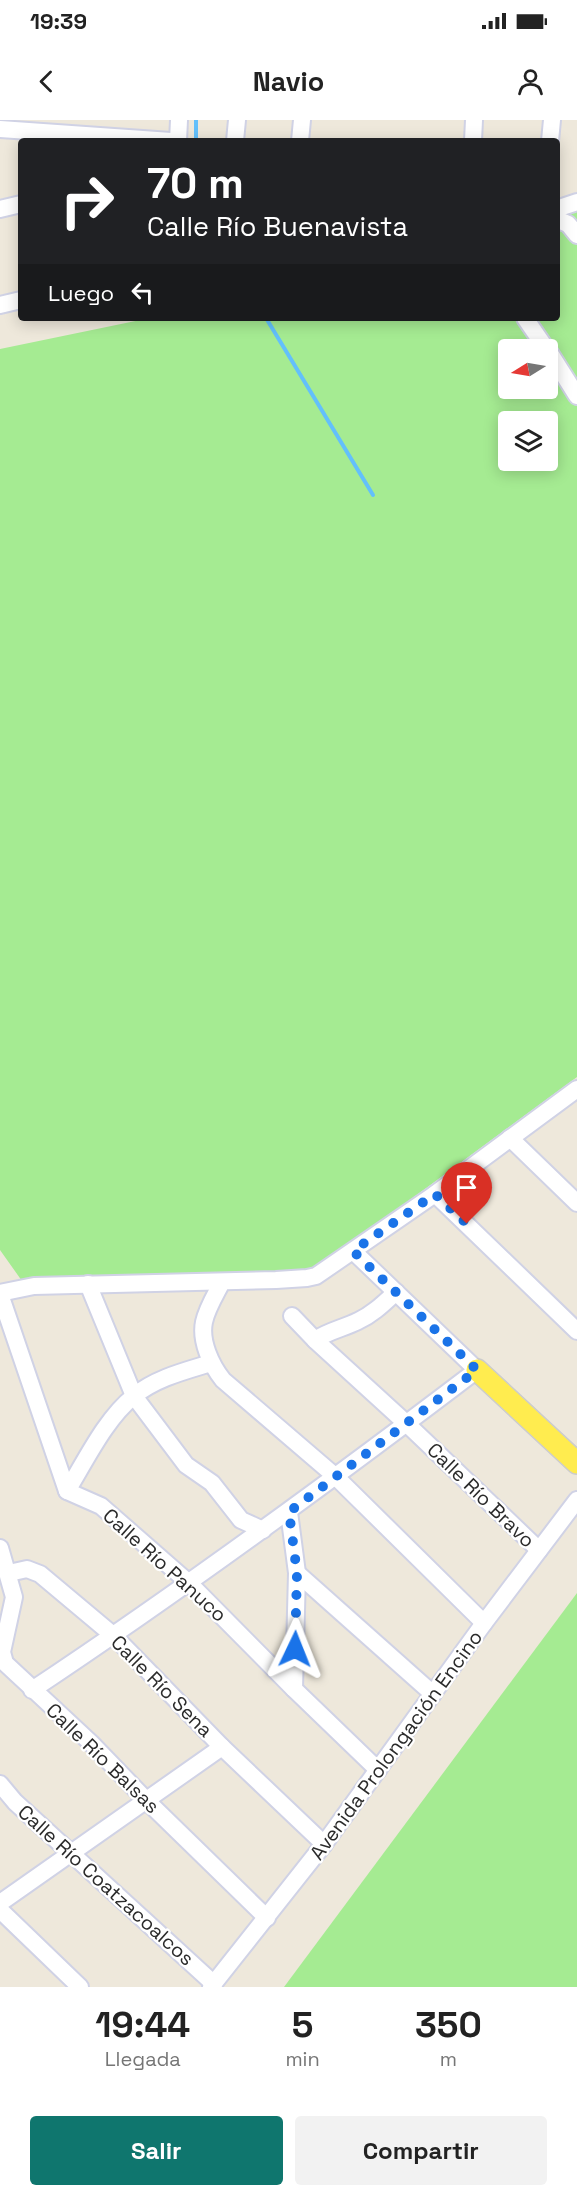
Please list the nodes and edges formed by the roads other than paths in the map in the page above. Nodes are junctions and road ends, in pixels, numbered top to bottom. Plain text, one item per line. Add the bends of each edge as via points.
1 (179, 120) edge
2 (237, 120) edge
3 (302, 120) edge
4 (474, 120) edge
5 (552, 120) edge
6 (0, 129) edge
7 (128, 138) edge
8 (178, 138) edge
9 (235, 138) edge
10 (300, 138) edge
11 (473, 138) edge
12 (550, 138) edge
13 (577, 202) edge
14 (18, 205) edge
15 (560, 208) edge
16 (0, 209) edge
17 (560, 221) edge
18 (577, 235) edge
19 (18, 301) edge
20 (0, 304) edge
21 (527, 321) edge
22 (539, 339) edge
23 (558, 367) edge
24 (577, 396) edge
25 (577, 1089) edge
26 (510, 1138) junction
27 (435, 1194) junction
28 (577, 1203) edge
29 (353, 1251) junction
30 (222, 1282) junction
31 (88, 1284) junction
32 (396, 1292) junction
33 (0, 1293) edge
34 (292, 1316) dead end
35 (577, 1331) edge
36 (315, 1340) junction
37 (212, 1363) junction
38 (477, 1370) junction
39 (134, 1396) junction
40 (407, 1424) junction
41 (577, 1462) edge
42 (335, 1476) junction
43 (67, 1491) junction
44 (577, 1500) edge
45 (289, 1512) junction
46 (263, 1530) junction
47 (0, 1548) edge
48 (539, 1550) junction
49 (9, 1573) junction
50 (297, 1573) junction
51 (189, 1583) junction
52 (484, 1623) junction
53 (114, 1636) junction
54 (294, 1689) junction
55 (32, 1690) junction
56 (434, 1694) junction
57 (222, 1747) junction
58 (378, 1770) junction
59 (0, 1784) edge
60 (147, 1801) junction
61 (324, 1844) junction
62 (73, 1854) junction
63 (0, 1903) edge
64 (0, 1910) edge
65 (267, 1918) junction
66 (213, 1985) edge
67 (80, 1987) edge

1 - 8 street
2 - 9 street
3 - 10 street
4 - 11 street
5 - 12 street
6 - 7 street
13 - 15 street
14 - 16 street
17 - 18 street
19 - 20 street
21 - 22 street
23 - 24 street
25 - 26 street
26 - 27 street
26 - 28 street
27 - 29 street
27 - 35 street
29 - 30 street via 322,1273 307,1278
29 - 32 street
30 - 31 street
30 - 37 street via 204,1322
31 - 33 street via 34,1286
31 - 39 street
32 - 36 street via 370,1315
32 - 38 street
33 - 43 street
34 - 36 street, Calle Río Bravo
36 - 40 street, Calle Río Bravo
37 - 39 street via 175,1374
37 - 42 street via 223,1380
38 - 40 street
38 - 41 main road
39 - 43 street via 107,1426
39 - 46 street via 186,1465 212,1483 241,1520
40 - 42 street
40 - 48 street, Calle Río Bravo
42 - 45 street
42 - 52 street
43 - 51 street, Calle Río Panuco via 101,1506
44 - 48 street, Avenida Prolongación Encino
45 - 46 street
45 - 50 street
46 - 51 street
47 - 49 street
48 - 52 street, Avenida Prolongación Encino
49 - 53 street, Calle Río Sena via 27,1569 40,1574
49 - 55 street, Calle Río Balsas via 14,1602 3,1658
50 - 54 street
50 - 56 street
51 - 53 street
51 - 54 street, Calle Río Panuco
52 - 56 street, Avenida Prolongación Encino
53 - 55 street
53 - 57 street, Calle Río Sena
54 - 58 street, Calle Río Panuco
55 - 60 street, Calle Río Balsas
56 - 58 street, Avenida Prolongación Encino
57 - 60 street
57 - 61 street, Calle Río Sena
58 - 61 street, Avenida Prolongación Encino
59 - 62 street, Calle Río Coatzacoalcos
60 - 62 street
60 - 65 street, Calle Río Balsas
61 - 65 street, Avenida Prolongación Encino
62 - 63 street
62 - 66 street, Calle Río Coatzacoalcos
64 - 67 street
65 - 66 street, Avenida Prolongación Encino

